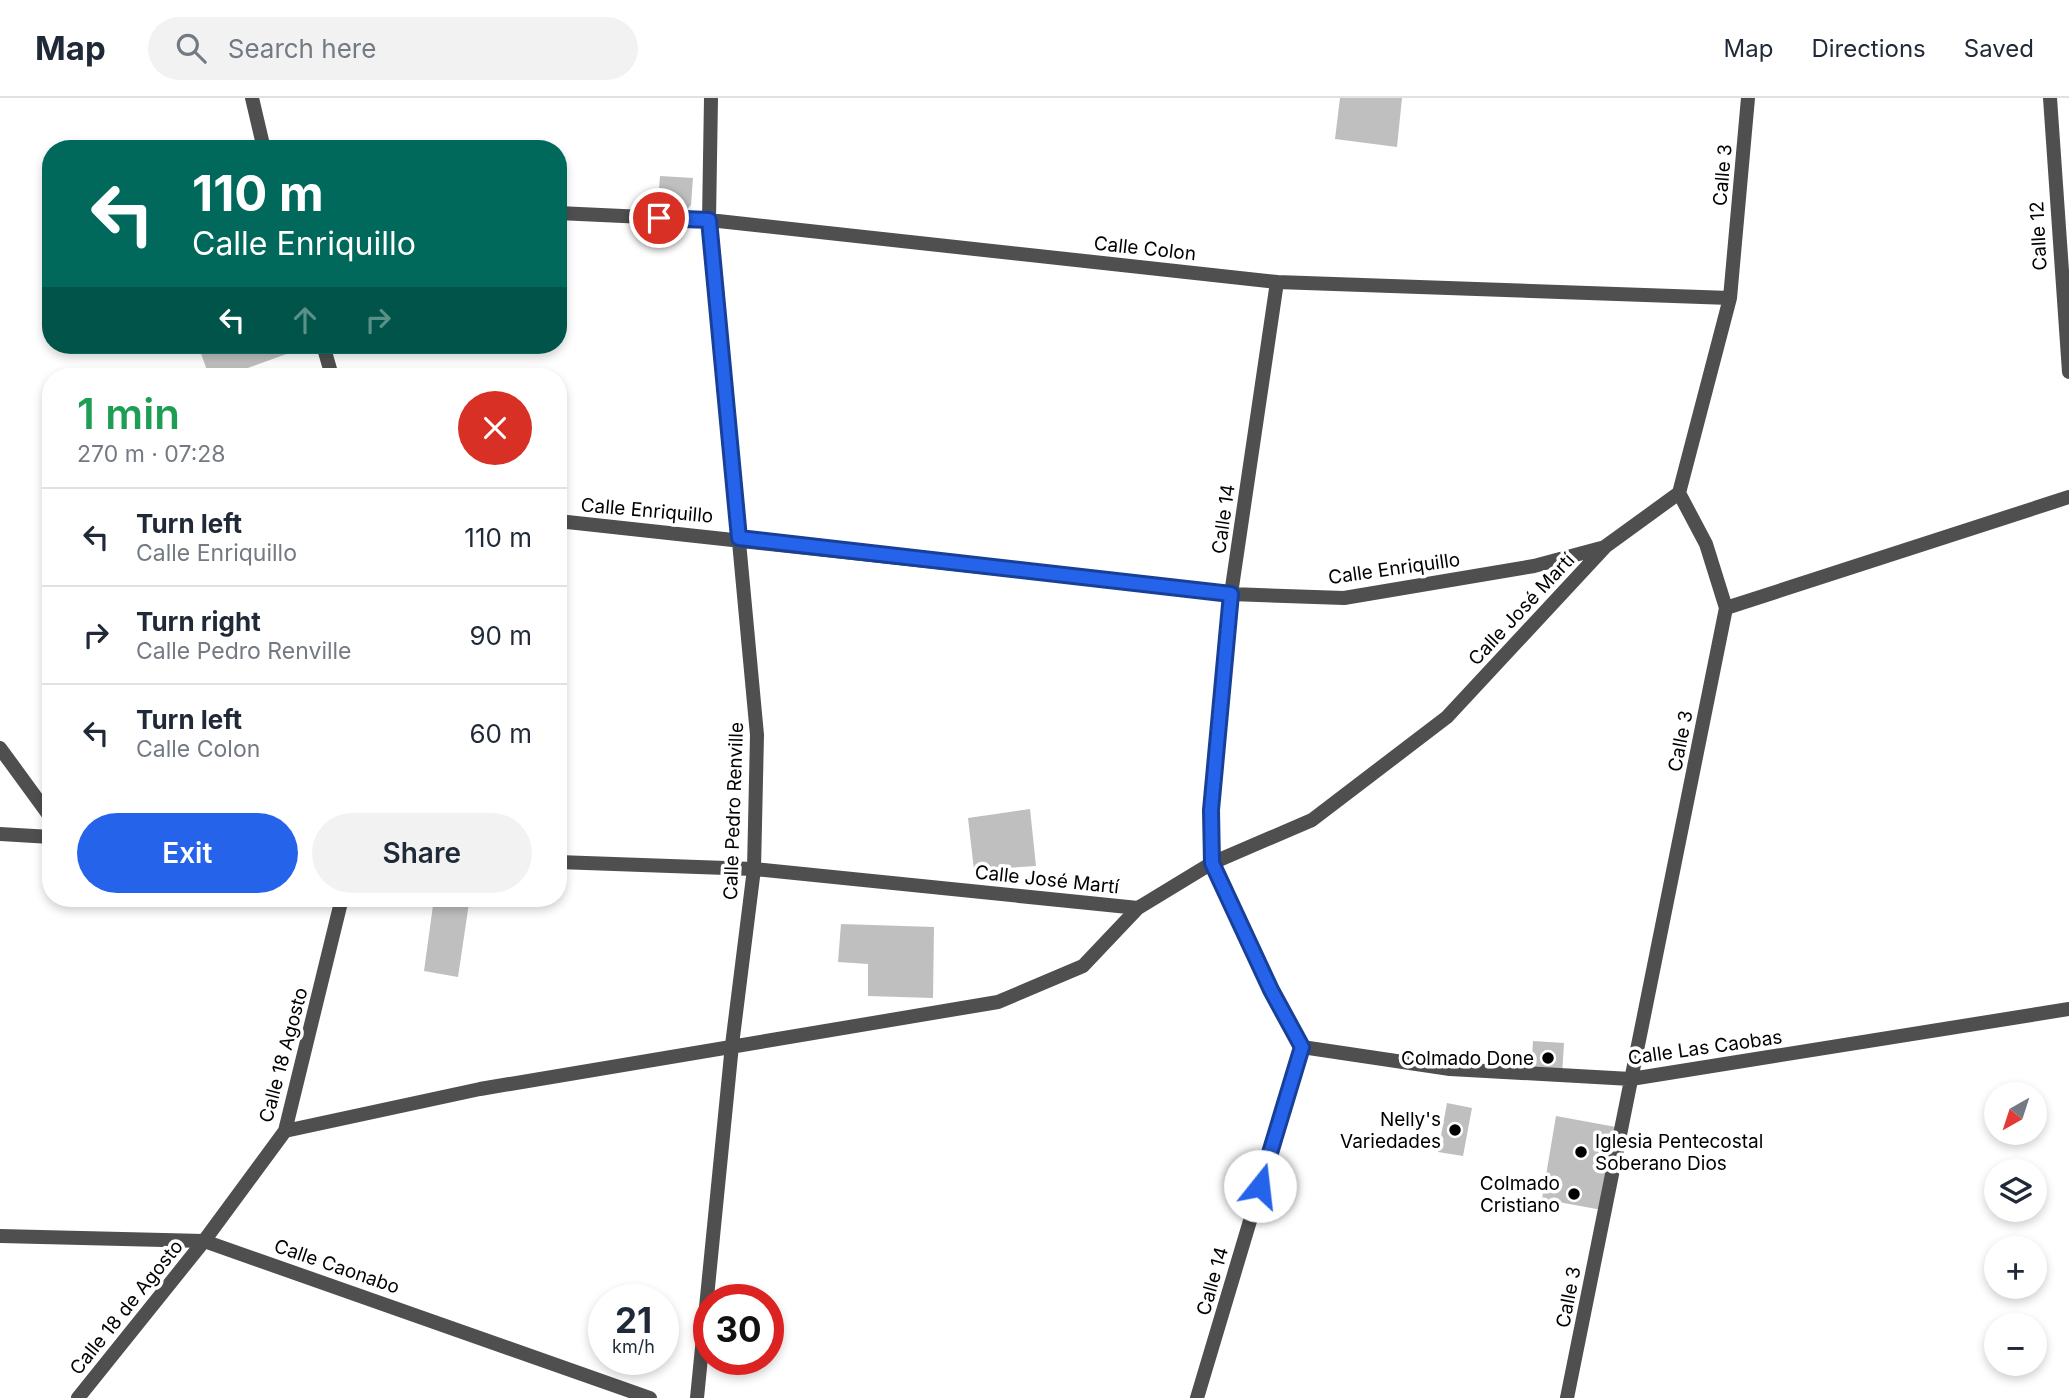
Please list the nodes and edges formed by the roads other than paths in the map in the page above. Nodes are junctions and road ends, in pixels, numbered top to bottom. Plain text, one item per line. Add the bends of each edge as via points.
1 (252, 98) edge
2 (711, 98) edge
3 (1748, 98) edge
4 (2050, 98) edge
5 (262, 140) edge
6 (567, 213) edge
7 (709, 220) junction
8 (1276, 282) junction
9 (1730, 298) junction
10 (2069, 372) edge
11 (1679, 493) junction
12 (2069, 497) edge
13 (567, 522) edge
14 (739, 538) junction
15 (1606, 546) junction
16 (1231, 594) junction
17 (1726, 608) junction
18 (0, 748) edge
19 (42, 806) edge
20 (0, 834) edge
21 (42, 836) edge
22 (567, 862) edge
23 (1212, 863) junction
24 (754, 869) junction
25 (340, 907) edge
26 (1138, 908) junction
27 (2069, 1009) edge
28 (732, 1045) junction
29 (1302, 1047) junction
30 (1631, 1079) junction
31 (285, 1131) junction
32 (0, 1236) edge
33 (204, 1241) junction
34 (78, 1398) edge
35 (650, 1398) edge
36 (697, 1398) edge
37 (1198, 1398) edge
38 (1567, 1398) edge

1 - 5 street
2 - 7 street, Calle Pedro Renville
3 - 9 street, Calle 3
4 - 10 street, Calle 12
6 - 7 street, Calle Colon
7 - 8 street, Calle Colon
7 - 14 street, Calle Pedro Renville
8 - 9 street, Calle Colon
8 - 16 street, Calle 14
9 - 11 street, Calle 3
11 - 15 street, Calle José Martí
11 - 17 street, Calle 3 via 1706,544
12 - 17 street
13 - 14 street, Calle Enriquillo
14 - 16 street, Calle Enriquillo
14 - 24 street, Calle Pedro Renville via 757,734
15 - 16 street, Calle Enriquillo via 1534,566 1344,598
15 - 23 street, Calle José Martí via 1447,717 1312,820
16 - 23 street, Calle 14 via 1211,810
17 - 30 street, Calle 3
18 - 19 street
20 - 21 street
22 - 24 street, Calle José Martí
23 - 26 street, Calle José Martí
23 - 29 street, Calle 14
24 - 26 street, Calle José Martí
24 - 28 street, Calle Pedro Renville
25 - 31 street, Calle 18 Agosto
26 - 28 street via 1083,966 998,1002
27 - 30 street, Calle Las Caobas
28 - 31 street via 480,1089
28 - 36 street, Calle Pedro Renville
29 - 30 street, Calle Las Caobas via 1450,1069
29 - 37 street, Calle 14
30 - 38 street, Calle 3
31 - 33 street, Calle 18 Agosto
32 - 33 street, Calle Caonabo
33 - 34 street, Calle 18 de Agosto
33 - 35 street, Calle Caonabo

